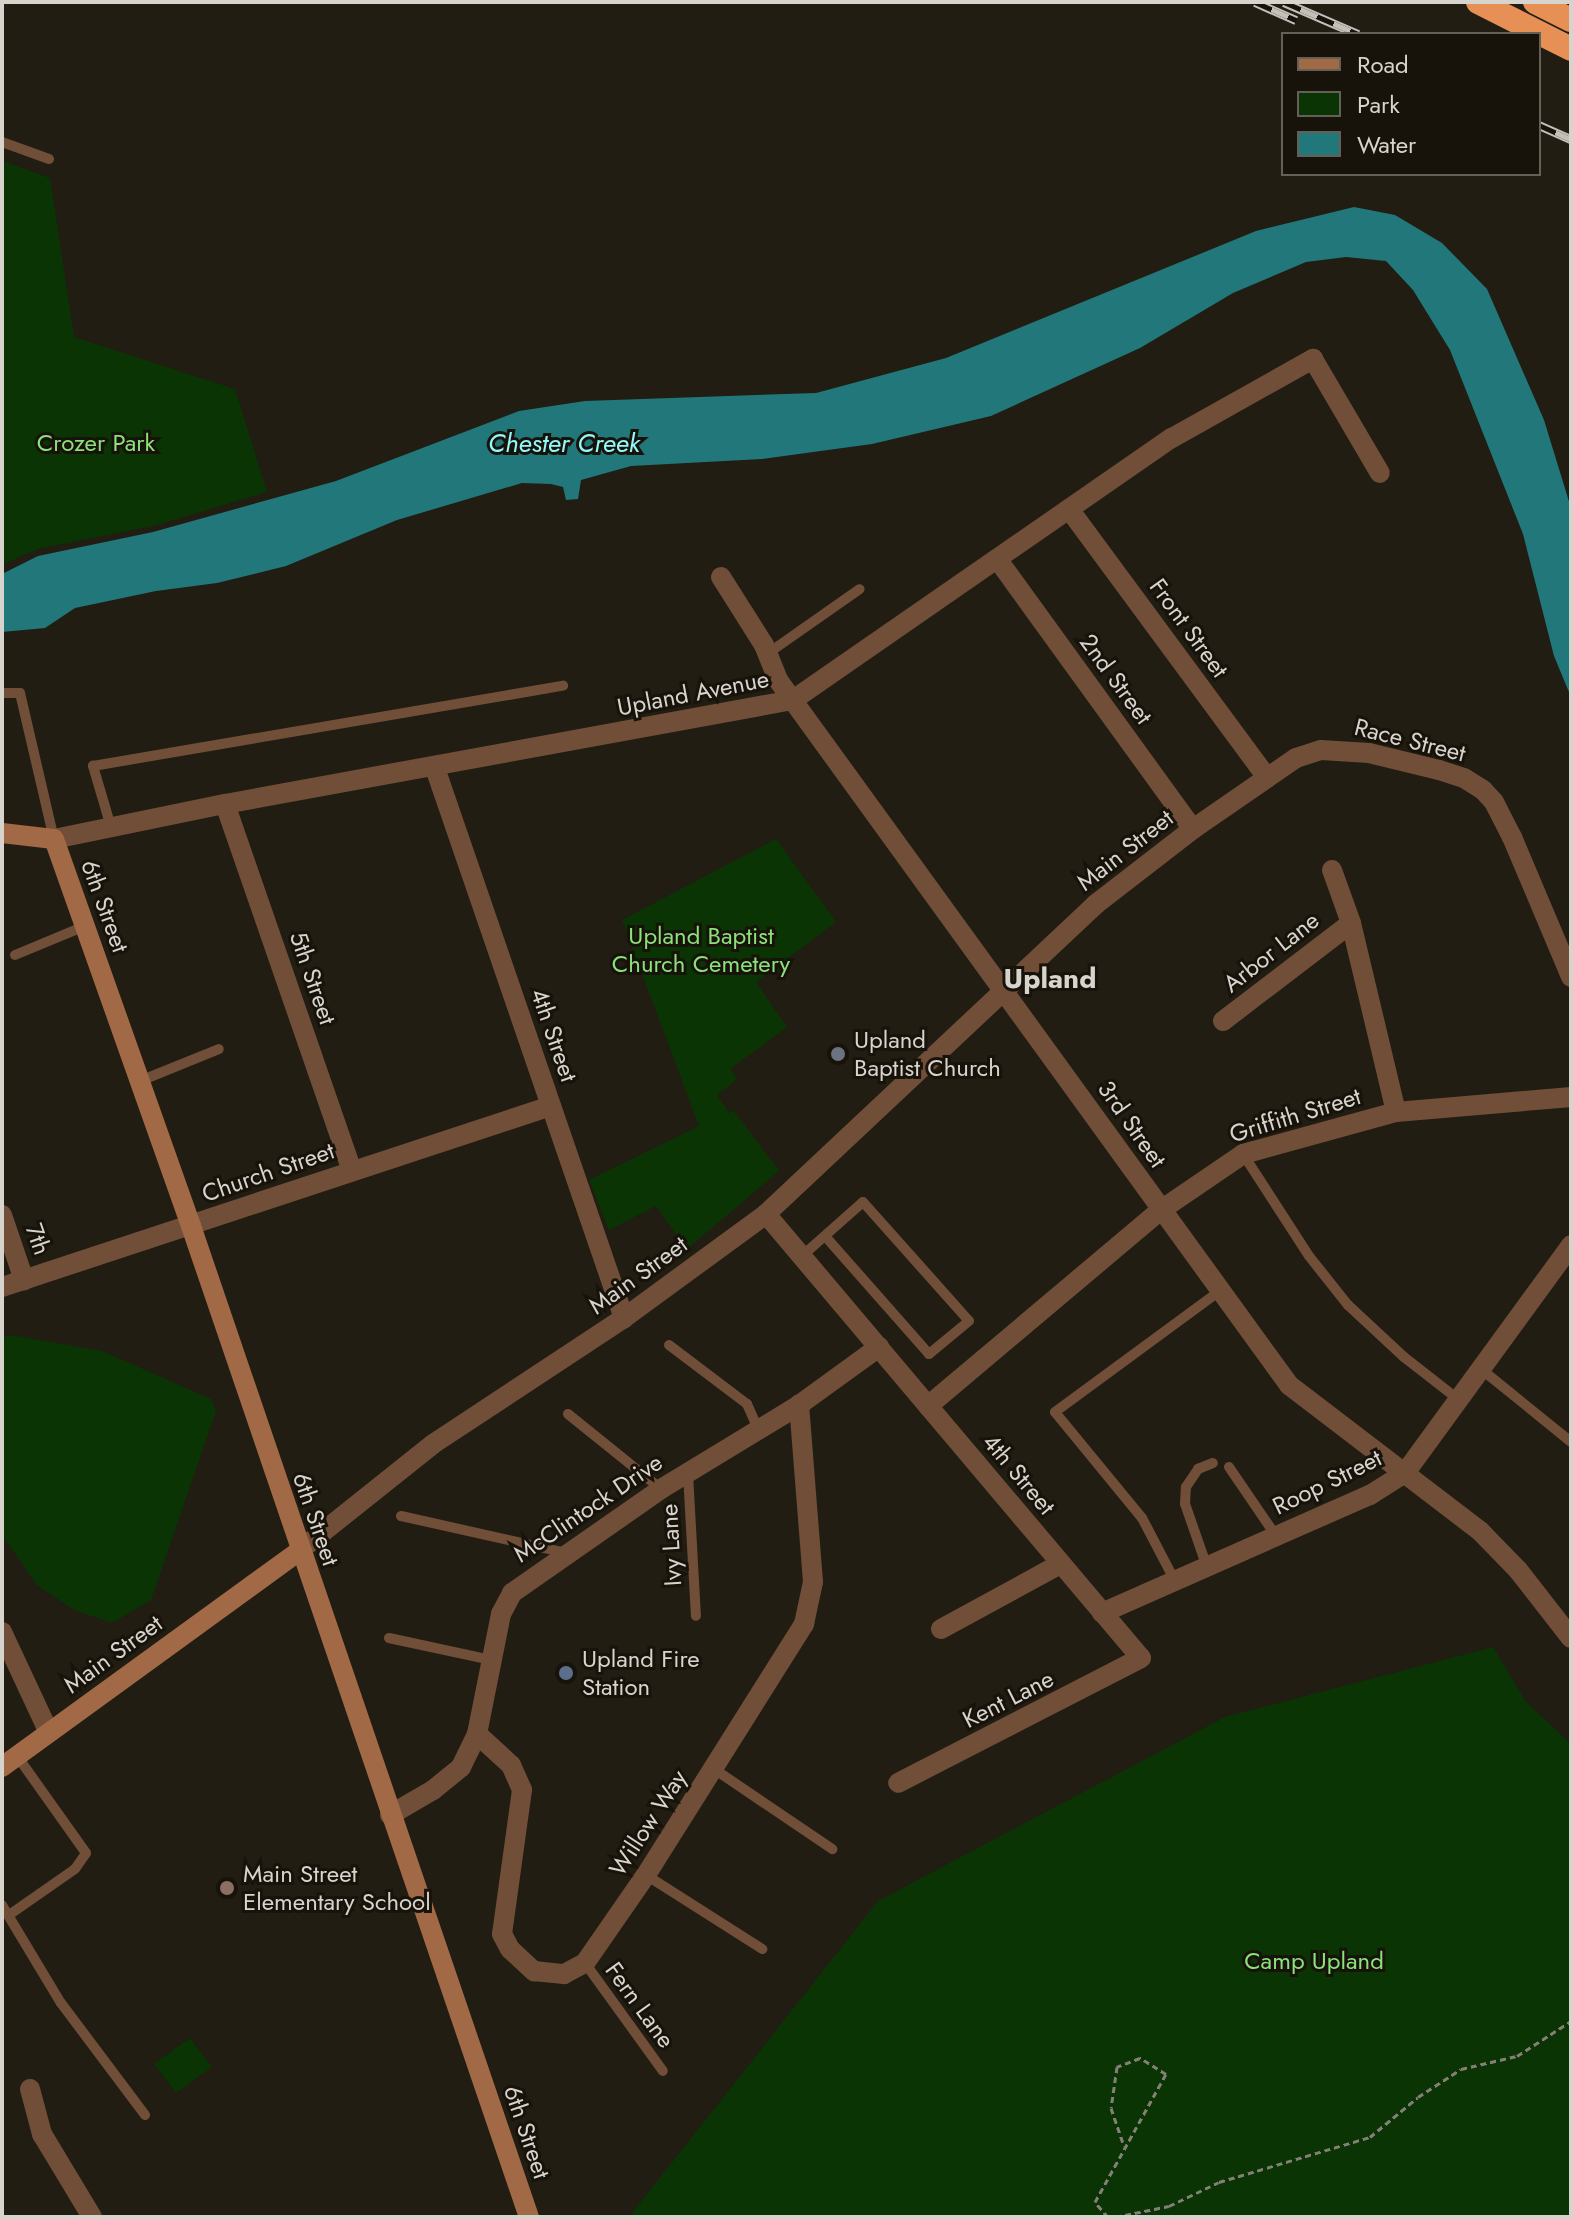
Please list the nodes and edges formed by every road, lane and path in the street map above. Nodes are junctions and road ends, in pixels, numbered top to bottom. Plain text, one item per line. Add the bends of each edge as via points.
1 (1478, 2) edge
2 (1535, 2) edge
3 (1571, 20) edge
4 (1537, 32) edge
5 (1541, 34) edge
6 (1571, 49) edge
7 (2, 142) edge
8 (49, 159) dead end
9 (1380, 473) dead end
10 (1069, 509) junction
11 (998, 560) junction
12 (721, 577) dead end
13 (860, 589) dead end
14 (767, 654) junction
15 (563, 686) dead end
16 (2, 693) edge
17 (793, 700) junction
18 (435, 768) junction
19 (1267, 778) junction
20 (225, 804) junction
21 (111, 827) junction
22 (1193, 829) junction
23 (2, 833) edge
24 (54, 839) junction
25 (1332, 870) dead end
26 (1351, 923) junction
27 (85, 926) junction
28 (15, 955) dead end
29 (1571, 977) edge
30 (1005, 988) junction
31 (1223, 1021) dead end
32 (219, 1049) dead end
33 (140, 1081) junction
34 (1571, 1097) edge
35 (551, 1106) junction
36 (1396, 1112) junction
37 (1243, 1154) junction
38 (352, 1170) junction
39 (1161, 1210) junction
40 (766, 1214) junction
41 (2, 1215) edge
42 (191, 1226) junction
43 (825, 1236) junction
44 (1571, 1245) edge
45 (802, 1256) junction
46 (1563, 1278) edge
47 (24, 1280) junction
48 (2, 1287) edge
49 (1221, 1290) junction
50 (624, 1318) junction
51 (669, 1345) dead end
52 (879, 1347) junction
53 (1481, 1369) junction
54 (1459, 1400) junction
55 (799, 1405) junction
56 (928, 1406) junction
57 (568, 1414) dead end
58 (758, 1429) junction
59 (1571, 1442) edge
60 (1213, 1463) dead end
61 (1229, 1467) dead end
62 (687, 1472) junction
63 (1405, 1473) junction
64 (661, 1489) junction
65 (401, 1516) dead end
66 (1276, 1536) junction
67 (299, 1551) junction
68 (567, 1553) junction
69 (1060, 1564) junction
70 (1207, 1567) junction
71 (1175, 1581) junction
72 (1102, 1613) junction
73 (696, 1616) dead end
74 (941, 1629) dead end
75 (2, 1632) edge
76 (389, 1638) dead end
77 (1571, 1638) edge
78 (1141, 1658) joint
79 (491, 1660) junction
80 (49, 1733) junction
81 (477, 1734) junction
82 (10, 1762) edge
83 (714, 1769) junction
84 (898, 1783) dead end
85 (390, 1815) junction
86 (832, 1849) dead end
87 (646, 1875) junction
88 (2, 1905) edge
89 (9, 1915) junction
90 (762, 1949) dead end
91 (585, 1963) junction
92 (1571, 2021) edge
93 (663, 2071) dead end
94 (30, 2089) dead end
95 (145, 2115) dead end
96 (1124, 2146) junction
97 (92, 2217) edge
98 (529, 2217) edge
99 (1108, 2217) edge
100 (1115, 2217) edge

1 - 4 highway
2 - 3 highway
5 - 6 highway
7 - 8 lane
9 - 10 street, Upland Avenue via 1313,359 1172,438
10 - 11 street, Upland Avenue
10 - 19 street, Front Street
11 - 17 street, Upland Avenue
11 - 22 street, 2nd Street
12 - 14 street, 3rd Street
13 - 14 lane
14 - 17 street, 3rd Street
15 - 21 lane via 93,766
16 - 24 lane via 20,693
17 - 18 street, Upland Avenue
17 - 30 street, 3rd Street
18 - 20 street, Upland Avenue
18 - 35 street, 4th Street
19 - 22 street, Main Street
19 - 29 street, Race Street via 1309,753 1343,749 1439,770 1483,790 1512,837
20 - 21 street, Upland Avenue
20 - 38 street, 5th Street
21 - 24 street, Upland Avenue
22 - 30 street, Main Street via 1096,904
23 - 24 street, Upland Avenue
24 - 27 street, 6th Street
25 - 26 street
26 - 31 street, Arbor Lane
26 - 36 street
27 - 28 lane
27 - 33 street, 6th Street
30 - 39 street, 3rd Street
30 - 40 street, Main Street
32 - 33 lane
33 - 42 street, 6th Street
34 - 36 street, Griffith Street
35 - 38 street, Church Street
35 - 50 street, 4th Street
36 - 37 street, Griffith Street
37 - 39 street, Griffith Street
37 - 54 lane via 1309,1256 1348,1305
38 - 42 street, Church Street
39 - 49 street, 3rd Street
39 - 56 street, Griffith Street
40 - 45 street, 4th Street
40 - 50 street, Main Street
41 - 47 street, 7th
42 - 47 street, Church Street
42 - 67 street, 6th Street
43 - 43 lane via 863,1202 969,1321 929,1354
43 - 45 lane
44 - 46 street, Roop Street
45 - 52 street, 4th Street
46 - 53 street, Roop Street
47 - 48 street, Church Street
49 - 63 street, 3rd Street via 1289,1385
49 - 71 lane via 1055,1412 1142,1518
50 - 67 street, Main Street via 433,1444
51 - 58 lane via 747,1404
52 - 55 street, McClintock Drive
52 - 56 street, 4th Street
53 - 54 street, Roop Street
53 - 59 lane
54 - 63 street, Roop Street
55 - 58 street, McClintock Drive
55 - 83 street, Willow Way via 813,1582 804,1624
56 - 69 street, 4th Street
57 - 64 lane
58 - 62 street, McClintock Drive
60 - 70 lane via 1198,1469 1186,1487 1185,1504
61 - 66 lane
62 - 64 street, McClintock Drive
62 - 73 lane, Ivy Lane
63 - 66 street, Roop Street via 1370,1495
63 - 77 street, 3rd Street via 1480,1531
64 - 68 street, McClintock Drive
65 - 68 lane
66 - 70 street, Roop Street
67 - 80 street, Main Street
67 - 85 street, 6th Street
68 - 79 street, McClintock Drive via 507,1598
69 - 72 street, 4th Street
69 - 74 street
70 - 71 street, Roop Street
71 - 72 street, Roop Street
72 - 78 street, 4th Street
75 - 80 street
76 - 79 lane
78 - 84 street, Kent Lane
79 - 81 street, McClintock Drive
80 - 82 street, Main Street
81 - 85 street, McClintock Drive via 461,1767
81 - 91 street via 511,1765 522,1790 502,1934 534,1971 564,1974
82 - 89 lane via 86,1853 75,1869
83 - 86 lane
83 - 87 street, Willow Way
85 - 98 street, 6th Street
87 - 90 lane
87 - 91 street, Willow Way
88 - 89 lane
89 - 95 lane via 61,2003
91 - 93 lane, Fern Lane
92 - 100 path via 1517,2056 1461,2069 1370,2137 1219,2182 1169,2206
94 - 97 street via 42,2134
96 - 96 path via 1166,2074 1140,2058 1117,2067 1111,2108
96 - 99 path via 1095,2202

